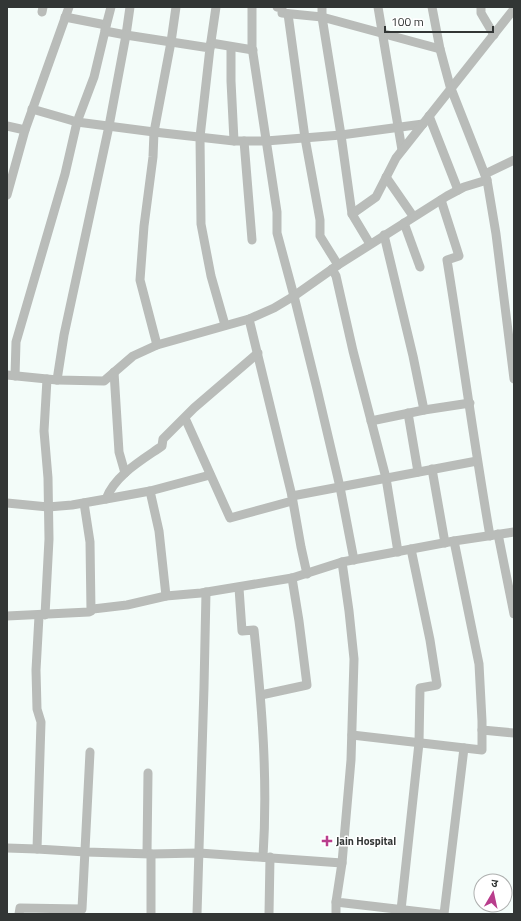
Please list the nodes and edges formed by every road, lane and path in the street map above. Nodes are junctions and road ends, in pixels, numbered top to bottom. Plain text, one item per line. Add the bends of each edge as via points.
1 (69, 7) edge
2 (111, 7) edge
3 (130, 7) edge
4 (176, 7) edge
5 (216, 7) edge
6 (252, 7) edge
7 (322, 7) edge
8 (378, 7) edge
9 (432, 7) edge
10 (480, 7) edge
11 (283, 9) edge
12 (514, 9) edge
13 (65, 17) junction
14 (322, 17) junction
15 (105, 28) junction
16 (382, 34) junction
17 (494, 34) junction
18 (126, 35) junction
19 (171, 42) junction
20 (211, 46) junction
21 (232, 47) junction
22 (440, 49) junction
23 (253, 50) junction
24 (451, 90) junction
25 (32, 109) junction
26 (429, 116) junction
27 (77, 122) junction
28 (423, 124) junction
29 (7, 126) edge
30 (109, 126) junction
31 (399, 127) junction
32 (24, 130) junction
33 (154, 132) junction
34 (341, 135) junction
35 (200, 137) junction
36 (304, 138) junction
37 (234, 141) junction
38 (244, 141) junction
39 (266, 141) junction
40 (402, 150) junction
41 (514, 160) edge
42 (386, 177) junction
43 (486, 177) junction
44 (458, 190) junction
45 (7, 195) edge
46 (441, 200) junction
47 (352, 214) junction
48 (414, 216) junction
49 (404, 223) junction
50 (384, 235) junction
51 (252, 240) dead end
52 (370, 244) junction
53 (335, 267) junction
54 (420, 267) dead end
55 (294, 296) junction
56 (249, 319) junction
57 (225, 326) junction
58 (157, 345) junction
59 (258, 353) junction
60 (114, 372) junction
61 (11, 375) edge
62 (47, 379) junction
63 (514, 379) edge
64 (57, 380) junction
65 (470, 403) junction
66 (424, 410) junction
67 (408, 413) junction
68 (185, 418) junction
69 (371, 421) junction
70 (477, 461) junction
71 (432, 469) junction
72 (418, 472) junction
73 (124, 473) junction
74 (210, 475) junction
75 (386, 478) junction
76 (340, 487) junction
77 (150, 492) junction
78 (106, 499) junction
79 (292, 499) junction
80 (7, 503) edge
81 (84, 503) junction
82 (48, 507) junction
83 (514, 532) edge
84 (494, 535) junction
85 (454, 541) junction
86 (445, 543) junction
87 (411, 549) junction
88 (398, 552) junction
89 (354, 560) junction
90 (342, 562) junction
91 (307, 574) junction
92 (292, 578) junction
93 (239, 588) junction
94 (206, 592) junction
95 (166, 596) junction
96 (90, 611) junction
97 (514, 614) edge
98 (42, 615) junction
99 (7, 616) edge
100 (261, 695) junction
101 (482, 730) junction
102 (514, 733) edge
103 (352, 735) junction
104 (419, 743) junction
105 (464, 748) junction
106 (90, 752) dead end
107 (148, 773) dead end
108 (7, 848) edge
109 (37, 849) junction
110 (86, 852) junction
111 (199, 852) junction
112 (149, 854) junction
113 (267, 857) junction
114 (342, 863) junction
115 (336, 902) junction
116 (398, 911) edge
117 (418, 913) edge
118 (20, 914) edge
119 (151, 914) edge
120 (197, 914) edge
121 (269, 914) edge
122 (336, 914) edge
123 (439, 914) edge
124 (444, 914) edge

1 - 13 street
2 - 15 street
3 - 18 street
4 - 19 street
5 - 20 street
6 - 23 street
7 - 14 street
8 - 16 street
9 - 22 street
10 - 17 street
11 - 14 street
11 - 36 street
12 - 17 street
13 - 15 street
13 - 25 street
14 - 16 street
14 - 34 street
15 - 18 street
15 - 27 street via 94,77
16 - 22 street
16 - 31 street
17 - 24 street
18 - 19 street
18 - 30 street
19 - 20 street
19 - 33 street
20 - 21 street
20 - 35 street
21 - 23 street
21 - 37 street
22 - 24 street
23 - 39 street
24 - 26 street
24 - 43 street
25 - 27 street
25 - 32 street
26 - 28 street
26 - 44 street
27 - 30 street
27 - 61 street via 65,174 16,342
28 - 31 street
28 - 40 street
29 - 32 street
30 - 33 street
30 - 64 street via 64,335
31 - 34 street
31 - 40 street
32 - 45 street
33 - 35 street
33 - 58 street via 140,280
34 - 36 street
34 - 47 street
35 - 37 street
35 - 57 street via 201,224 211,276
36 - 39 street
36 - 53 street via 320,220 320,236
37 - 38 street
38 - 39 street
38 - 51 street
39 - 55 street via 277,212 277,233
40 - 42 street
41 - 43 street
42 - 47 street via 376,197
42 - 48 street
43 - 44 street
43 - 63 street via 496,234
44 - 46 street
46 - 48 street
46 - 65 street via 460,256 447,260
47 - 52 street
48 - 49 street
49 - 50 street
49 - 54 street
50 - 52 street
50 - 66 street
52 - 53 street
53 - 55 street
53 - 69 street
55 - 56 street
55 - 76 street
56 - 57 street
56 - 59 street
57 - 58 street
58 - 60 street via 133,356
59 - 68 street
59 - 79 street
60 - 64 street via 104,380
60 - 73 street via 119,452
61 - 62 street
62 - 64 street
62 - 82 street via 44,431
65 - 66 street
65 - 70 street
66 - 67 street
67 - 69 street
67 - 72 street
68 - 73 street via 163,439 162,446
68 - 74 street
69 - 75 street
70 - 71 street
70 - 84 street
71 - 72 street
71 - 86 street
72 - 75 street
73 - 78 street
74 - 77 street
74 - 79 street via 230,518
75 - 76 street
75 - 88 street
76 - 79 street
76 - 89 street
77 - 78 street
77 - 95 street via 159,531
78 - 81 street
79 - 91 street
80 - 82 street
81 - 82 street
81 - 96 street via 90,542
82 - 98 street via 49,539
83 - 84 street
84 - 85 street
84 - 97 street
85 - 86 street
85 - 101 street via 479,664
86 - 87 street
87 - 88 street
87 - 104 street via 437,685 420,688
88 - 89 street
89 - 90 street
90 - 91 street
90 - 103 street via 354,659
91 - 92 street
92 - 93 street
92 - 100 street via 307,685
93 - 94 street
93 - 100 street via 242,631 254,630
94 - 95 street
94 - 111 street
95 - 96 street via 127,606 93,608
96 - 98 street
98 - 99 street
98 - 109 street via 36,670 37,709 41,722
100 - 113 street
101 - 102 street
101 - 105 street via 482,750
103 - 104 street
103 - 114 street
104 - 105 street
104 - 116 street
105 - 124 street
106 - 110 street
107 - 112 street
108 - 109 street
109 - 110 street
110 - 112 street
110 - 118 street via 82,909 20,908
111 - 112 street
111 - 113 street
111 - 120 street
112 - 119 street
113 - 114 street
113 - 121 street
114 - 115 street
115 - 116 street
115 - 122 street
116 - 117 street
117 - 123 street

